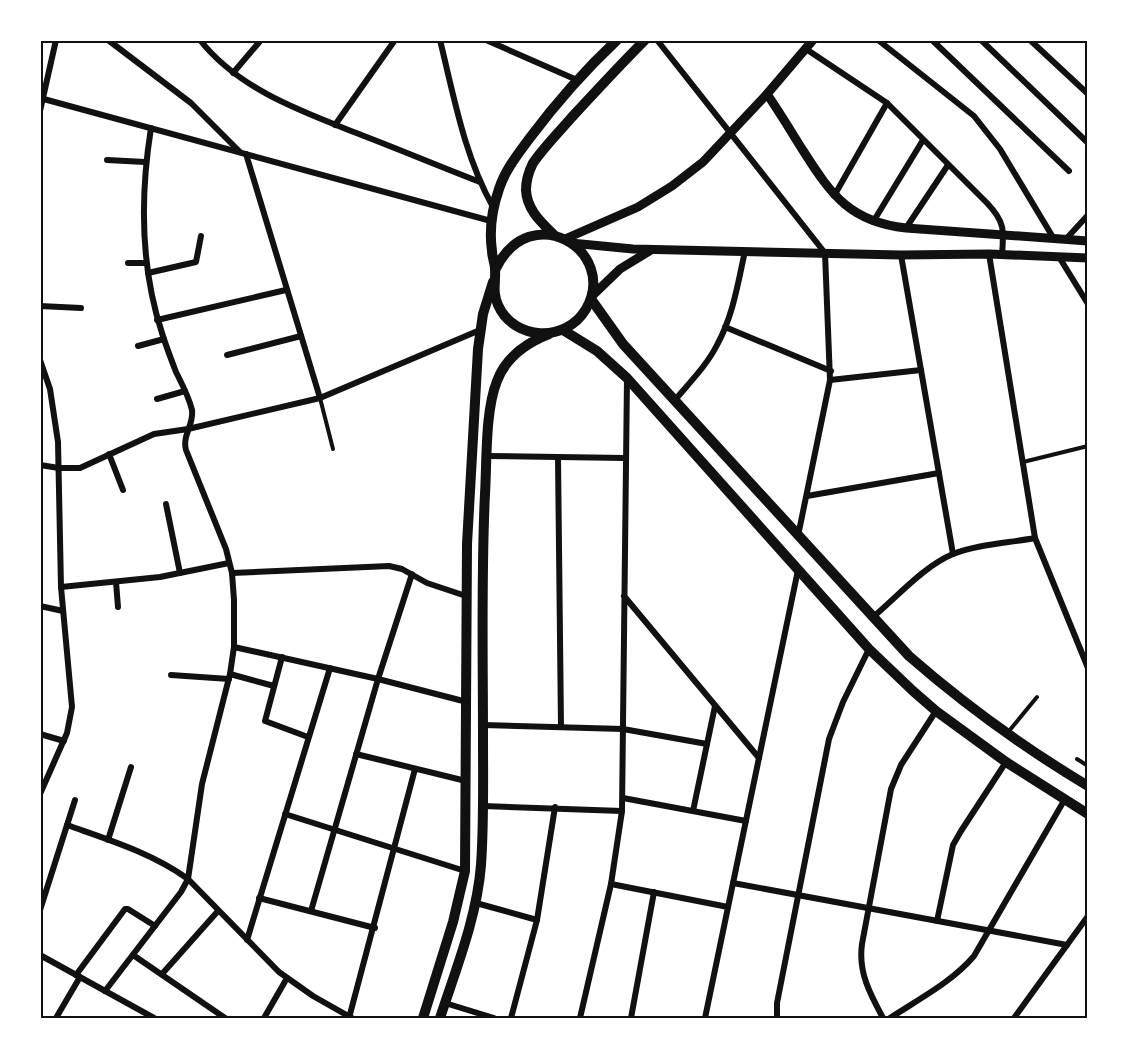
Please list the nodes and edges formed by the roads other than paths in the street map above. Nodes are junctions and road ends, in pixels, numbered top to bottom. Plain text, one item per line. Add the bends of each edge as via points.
1 (56, 40) edge
2 (108, 40) edge
3 (200, 40) edge
4 (261, 40) edge
5 (395, 40) edge
6 (440, 40) edge
7 (616, 40) edge
8 (645, 40) edge
9 (657, 40) edge
10 (813, 40) edge
11 (878, 40) edge
12 (932, 40) edge
13 (981, 40) edge
14 (1030, 40) edge
15 (491, 41) edge
16 (806, 49) junction
17 (233, 73) junction
18 (577, 80) junction
19 (767, 94) junction
20 (1088, 94) edge
21 (41, 99) edge
22 (887, 103) junction
23 (40, 111) edge
24 (335, 125) junction
25 (151, 128) junction
26 (730, 134) junction
27 (923, 140) junction
28 (1088, 144) edge
29 (243, 153) junction
30 (107, 160) dead end
31 (145, 162) junction
32 (948, 165) junction
33 (1069, 171) dead end
34 (480, 182) junction
35 (834, 196) junction
36 (494, 207) junction
37 (1088, 215) edge
38 (491, 221) junction
39 (873, 222) junction
40 (906, 228) junction
41 (1003, 235) junction
42 (201, 236) dead end
43 (563, 239) junction
44 (1054, 239) junction
45 (1066, 240) junction
46 (1088, 241) edge
47 (653, 249) junction
48 (745, 251) junction
49 (825, 253) junction
50 (988, 254) junction
51 (901, 255) junction
52 (1002, 255) junction
53 (1059, 256) junction
54 (1088, 258) edge
55 (128, 263) dead end
56 (146, 263) junction
57 (495, 270) junction
58 (148, 273) junction
59 (493, 282) junction
60 (286, 290) junction
61 (591, 297) junction
62 (1088, 304) edge
63 (40, 306) edge
64 (81, 308) dead end
65 (158, 320) junction
66 (725, 327) junction
67 (480, 330) junction
68 (563, 330) junction
69 (549, 334) junction
70 (301, 336) junction
71 (164, 339) junction
72 (138, 346) dead end
73 (226, 355) dead end
74 (40, 360) edge
75 (921, 370) junction
76 (831, 371) junction
77 (627, 378) junction
78 (830, 380) junction
79 (185, 391) junction
80 (320, 398) junction
81 (157, 399) dead end
82 (675, 400) junction
83 (188, 429) junction
84 (1088, 446) edge
85 (333, 449) dead end
86 (109, 454) junction
87 (487, 456) junction
88 (558, 457) junction
89 (625, 458) junction
90 (1023, 462) junction
91 (40, 465) edge
92 (59, 468) junction
93 (939, 473) junction
94 (123, 490) dead end
95 (807, 496) junction
96 (166, 504) dead end
97 (798, 536) junction
98 (1035, 538) junction
99 (953, 554) junction
100 (229, 563) junction
101 (798, 569) junction
102 (180, 573) junction
103 (232, 573) junction
104 (412, 574) junction
105 (116, 582) junction
106 (61, 587) junction
107 (466, 596) junction
108 (624, 596) junction
109 (40, 606) edge
110 (118, 607) dead end
111 (63, 611) junction
112 (873, 617) junction
113 (234, 647) junction
114 (869, 649) junction
115 (466, 654) junction
116 (482, 656) junction
117 (282, 657) junction
118 (330, 668) junction
119 (1088, 668) edge
120 (171, 675) dead end
121 (230, 676) junction
122 (378, 679) junction
123 (274, 686) junction
124 (1037, 697) dead end
125 (467, 702) junction
126 (715, 706) junction
127 (936, 711) junction
128 (483, 725) junction
129 (561, 727) junction
130 (623, 729) junction
131 (40, 734) edge
132 (1007, 734) junction
133 (308, 737) junction
134 (64, 741) junction
135 (707, 744) junction
136 (357, 753) junction
137 (759, 758) junction
138 (1077, 759) dead end
139 (1006, 762) junction
140 (1088, 766) edge
141 (131, 767) dead end
142 (415, 769) junction
143 (466, 781) junction
144 (1088, 786) edge
145 (40, 795) edge
146 (623, 798) junction
147 (1065, 799) junction
148 (75, 800) dead end
149 (483, 806) junction
150 (555, 807) junction
151 (622, 811) junction
152 (693, 811) junction
153 (285, 814) junction
154 (1088, 814) edge
155 (746, 821) junction
156 (67, 825) junction
157 (334, 830) junction
158 (108, 840) junction
159 (394, 849) junction
160 (465, 871) junction
161 (188, 879) junction
162 (733, 883) junction
163 (611, 884) junction
164 (654, 892) junction
165 (799, 895) junction
166 (259, 898) junction
167 (476, 903) junction
168 (728, 907) junction
169 (868, 908) junction
170 (40, 910) edge
171 (218, 911) junction
172 (311, 911) junction
173 (1088, 916) edge
174 (537, 920) junction
175 (937, 921) junction
176 (155, 926) junction
177 (375, 928) junction
178 (989, 930) junction
179 (247, 940) junction
180 (1066, 945) junction
181 (40, 954) edge
182 (133, 955) junction
183 (162, 974) junction
184 (78, 976) junction
185 (287, 978) junction
186 (105, 991) junction
187 (445, 1003) junction
188 (56, 1018) edge
189 (154, 1018) edge
190 (225, 1018) edge
191 (264, 1018) edge
192 (350, 1018) edge
193 (423, 1018) edge
194 (441, 1018) edge
195 (494, 1018) edge
196 (511, 1018) edge
197 (580, 1018) edge
198 (631, 1018) edge
199 (705, 1018) edge
200 (777, 1018) edge
201 (883, 1018) edge
202 (890, 1018) edge
203 (1014, 1018) edge

1 - 21 street
2 - 29 street via 191,103
3 - 17 street
4 - 17 street
5 - 24 street
6 - 34 street
7 - 18 main road
8 - 43 main road via 552,140 528,175 526,188 533,213
9 - 26 street
10 - 16 street
11 - 44 street via 974,116 1000,149
12 - 33 street
13 - 28 street
14 - 20 street
15 - 18 street
16 - 19 street
16 - 22 street
17 - 24 street via 274,98
18 - 36 main road via 508,169
19 - 26 street
19 - 35 street
21 - 23 street
21 - 25 street
22 - 27 street
22 - 35 street
24 - 34 street
25 - 29 street
25 - 31 street
26 - 43 street via 672,186 638,207
26 - 49 street
27 - 32 street
27 - 39 street
29 - 38 street
29 - 60 street
30 - 31 street
31 - 56 street via 142,203
32 - 40 street
32 - 41 street via 999,216
34 - 36 street
35 - 39 street
36 - 38 main road
37 - 45 street
38 - 57 main road
39 - 40 street
40 - 41 street
41 - 44 street
41 - 52 street
42 - 58 street via 198,261
43 - 47 street via 612,248
43 - 57 main road via 539,234 525,238 512,245
43 - 61 main road via 579,249 590,266
44 - 45 street
45 - 46 street
47 - 48 street
47 - 61 street via 620,269
48 - 49 street
48 - 66 street
49 - 51 street
49 - 76 street
50 - 51 street
50 - 52 street
50 - 90 street
51 - 75 street
52 - 53 street
53 - 54 street
53 - 62 street
55 - 56 street
56 - 58 street
57 - 59 main road
58 - 65 street
59 - 67 main road
59 - 69 main road via 498,306 514,325 525,331
60 - 65 street
60 - 70 street
61 - 68 main road via 580,317
61 - 82 main road via 623,344
63 - 64 street
65 - 71 street
66 - 76 street
66 - 82 street via 707,362
67 - 80 street
67 - 107 main road
68 - 69 main road
68 - 77 main road via 597,351
69 - 87 main road via 518,351 497,379
70 - 73 street
70 - 80 street
71 - 72 street
71 - 79 street
74 - 92 street via 55,415
75 - 78 street
75 - 93 street
76 - 78 street
77 - 89 street
77 - 101 main road
78 - 95 street
79 - 81 street
79 - 83 street via 192,409
80 - 83 street
80 - 85 lane
82 - 97 main road
83 - 86 street via 154,434
83 - 100 street via 186,450
84 - 90 lane
86 - 92 street via 80,468
86 - 94 street
87 - 88 street
87 - 116 main road
88 - 89 street
88 - 129 street
89 - 108 street
90 - 98 street
91 - 92 street
92 - 106 street
93 - 95 street
93 - 99 street
95 - 97 street
96 - 102 street
97 - 112 main road
98 - 99 street
98 - 119 street
99 - 112 street
100 - 102 street
100 - 103 street
101 - 114 main road
101 - 137 street
102 - 105 street
103 - 104 street via 382,566
103 - 113 street
104 - 107 street
104 - 122 street
105 - 106 street
105 - 110 street
106 - 111 street
107 - 115 main road
108 - 126 street
108 - 130 street
109 - 111 street
111 - 134 street via 72,707
112 - 132 main road via 909,656
113 - 117 street
113 - 121 street
114 - 127 main road
114 - 165 street via 838,711 829,739
115 - 116 main road
115 - 125 main road
116 - 128 main road
117 - 118 street
117 - 123 street
118 - 122 street
118 - 133 street
120 - 121 street
121 - 123 street
121 - 161 street via 202,784
122 - 125 street
122 - 136 street
123 - 133 street via 265,721
124 - 132 lane
125 - 143 main road
126 - 135 street
126 - 137 street
127 - 139 main road
127 - 169 street via 905,758 891,789
128 - 129 street
128 - 149 main road
129 - 130 street
130 - 135 street
130 - 146 street
131 - 134 street
132 - 144 main road
133 - 153 street
134 - 145 street
135 - 152 street
136 - 142 street
136 - 157 street
137 - 155 street
138 - 140 lane
139 - 147 main road
139 - 175 street via 953,845
141 - 158 street
142 - 143 street
142 - 159 street
143 - 160 main road
146 - 151 street
146 - 152 street
147 - 154 main road
147 - 178 street
148 - 156 street
149 - 150 street
149 - 167 main road
150 - 151 street
150 - 174 street
151 - 163 street
152 - 155 street
153 - 157 street
153 - 166 street
155 - 162 street
156 - 158 street
156 - 170 street
157 - 159 street
157 - 172 street
158 - 161 street via 153,857
159 - 160 street
159 - 177 street
160 - 193 main road
161 - 171 street
161 - 176 street
162 - 165 street
162 - 168 street
163 - 164 street
163 - 197 street
164 - 168 street
164 - 198 street
165 - 169 street
165 - 200 street
166 - 172 street
166 - 179 street
167 - 174 street
167 - 187 main road
168 - 199 street
169 - 175 street
169 - 201 street via 861,970
171 - 179 street
171 - 183 street
172 - 177 street
173 - 180 street
174 - 196 street
175 - 178 street
176 - 182 street
176 - 184 street via 125,909
177 - 192 street
178 - 180 street
178 - 202 street via 965,966
179 - 185 street
180 - 203 street
181 - 184 street
182 - 183 street
182 - 186 street
183 - 190 street
184 - 186 street
184 - 188 street
185 - 191 street
185 - 192 street
186 - 189 street
187 - 194 main road
187 - 195 street

